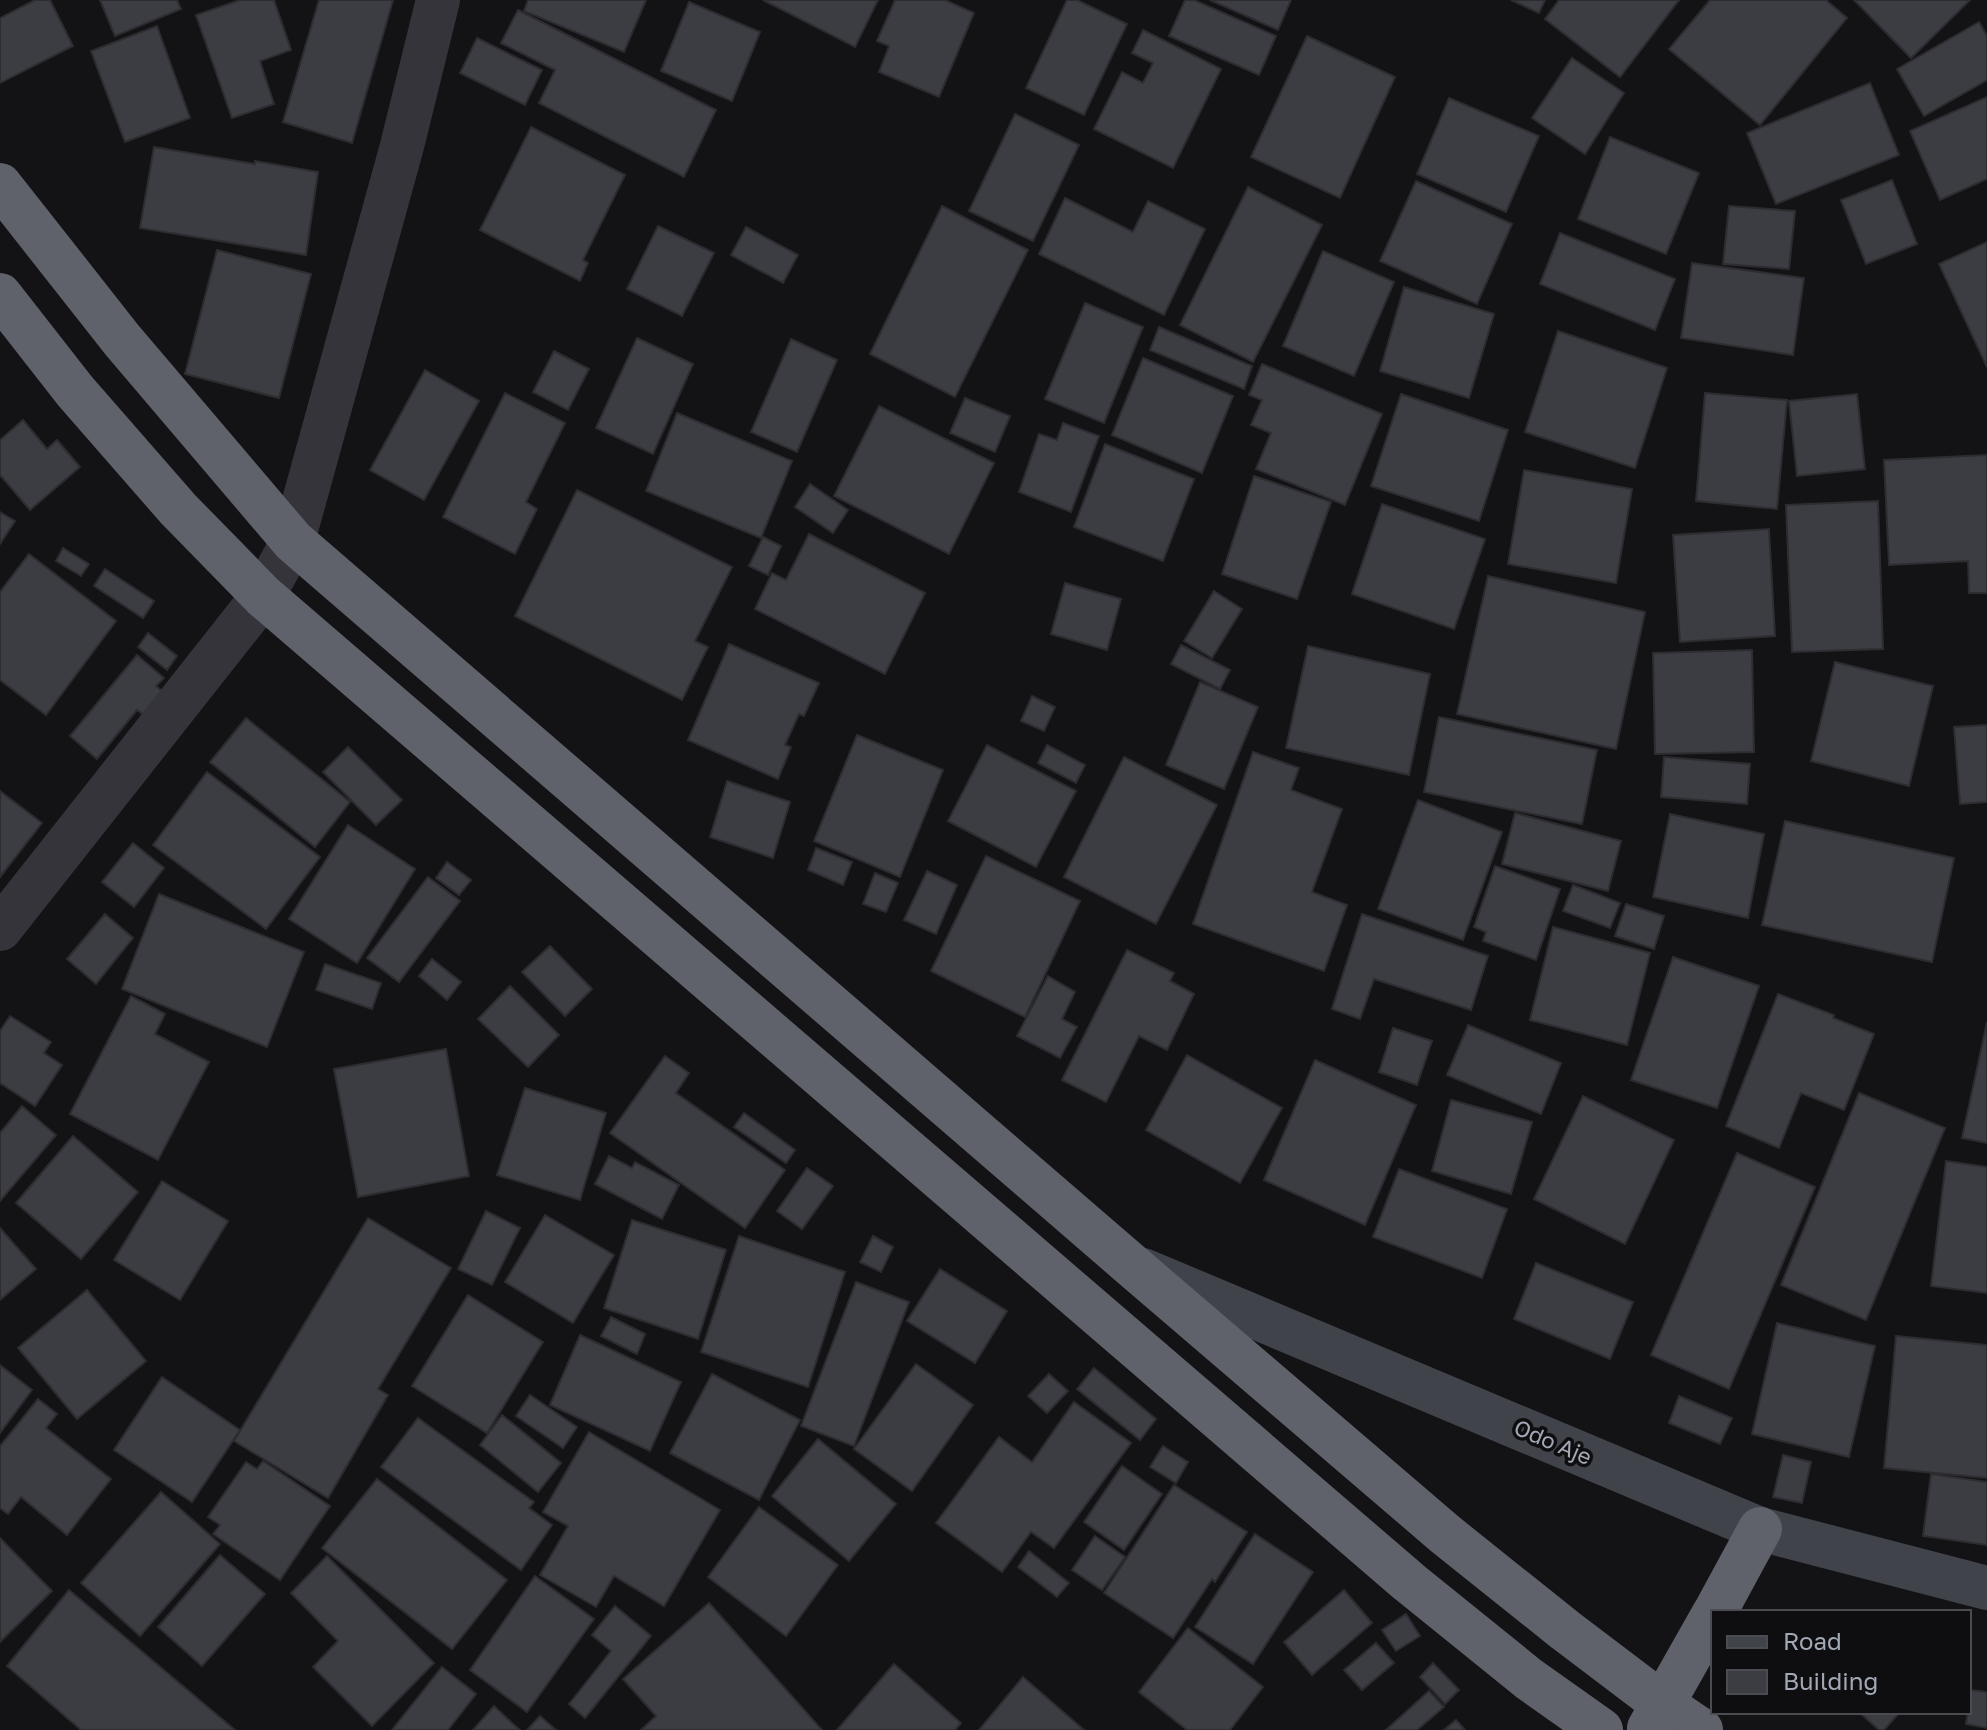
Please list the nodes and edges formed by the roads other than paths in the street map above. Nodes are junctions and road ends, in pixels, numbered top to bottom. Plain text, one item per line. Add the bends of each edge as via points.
1 (438, 0) edge
2 (0, 185) edge
3 (0, 295) edge
4 (293, 541) junction
5 (263, 596) junction
6 (0, 929) edge
7 (1130, 1264) junction
8 (1760, 1529) junction
9 (1987, 1588) edge
10 (1716, 1610) edge
11 (1711, 1619) edge
12 (1656, 1717) edge
13 (1601, 1730) edge
14 (1701, 1730) edge

1 - 4 street
2 - 4 highway via 122,340
3 - 5 highway via 178,509
4 - 5 street
4 - 7 highway
5 - 6 street
5 - 13 highway via 1409,1582
7 - 8 street, Odo Aje
7 - 12 highway via 1565,1630
8 - 9 street, Odo Aje
8 - 10 highway
11 - 12 highway
12 - 14 highway

